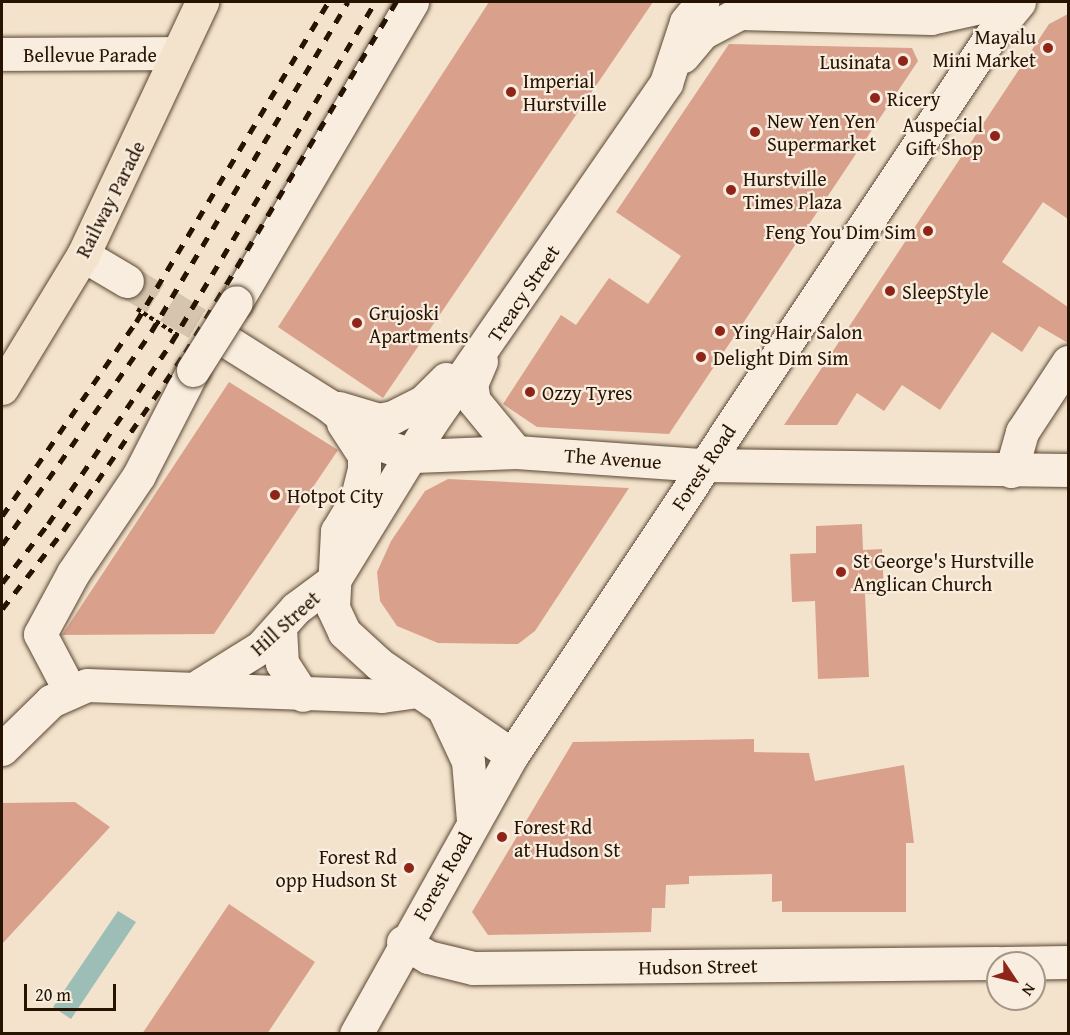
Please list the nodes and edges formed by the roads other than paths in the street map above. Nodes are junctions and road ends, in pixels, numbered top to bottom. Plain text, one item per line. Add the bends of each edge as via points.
1 (202, 2) edge
2 (412, 2) edge
3 (702, 2) edge
4 (1003, 2) edge
5 (1019, 2) edge
6 (2, 54) edge
7 (178, 54) junction
8 (666, 83) junction
9 (83, 255) junction
10 (129, 293) tunnel mouth
11 (228, 342) tunnel mouth
12 (488, 344) junction
13 (1068, 362) edge
14 (2, 388) edge
15 (328, 405) junction
16 (516, 452) junction
17 (414, 456) junction
18 (704, 465) junction
19 (1068, 470) edge
20 (1011, 471) junction
21 (334, 580) junction
22 (280, 627) junction
23 (200, 686) junction
24 (69, 689) junction
25 (303, 695) junction
26 (430, 699) junction
27 (2, 749) edge
28 (512, 755) junction
29 (473, 821) junction
30 (403, 942) junction
31 (1046, 962) edge
32 (1068, 962) edge
33 (986, 963) edge
34 (342, 1034) edge
35 (356, 1034) edge

1 - 7 main road, Railway Parade
2 - 24 street, bridge via 236,302 190,355 139,475 73,573 40,634
3 - 8 street, Treacy Street via 686,22
4 - 8 street via 932,18 740,13 702,33
5 - 18 street, Forest Road via 991,36
6 - 7 street, Bellevue Parade
7 - 9 main road, Railway Parade
8 - 12 street, Treacy Street
9 - 10 street
9 - 14 main road, Railway Parade
11 - 15 street, The Avenue
12 - 15 street via 408,412 380,420
12 - 16 street via 471,384 474,401
12 - 17 street, Treacy Street
13 - 20 street via 1022,432
15 - 17 street, The Avenue via 374,442
15 - 21 street via 358,443 364,470 357,498 337,531
16 - 17 street, The Avenue
16 - 18 street, The Avenue
17 - 21 street, Treacy Street via 353,542
18 - 20 street, The Avenue
18 - 28 street, Forest Road
19 - 20 street, The Avenue
21 - 22 street, Hill Street
21 - 26 street, Hill Street via 333,608 344,632
22 - 23 street, Hill Street via 238,664
22 - 25 street via 282,663
23 - 24 street, Hill Street
23 - 25 street, Hill Street
24 - 27 street via 35,714
25 - 26 street, Hill Street
26 - 28 street, Hill Street
26 - 29 street via 468,760
28 - 29 street, Forest Road
29 - 30 street, Forest Road
30 - 33 street, Hudson Street via 439,961 473,969
30 - 34 street, Forest Road
30 - 35 street, Forest Road
31 - 32 street

